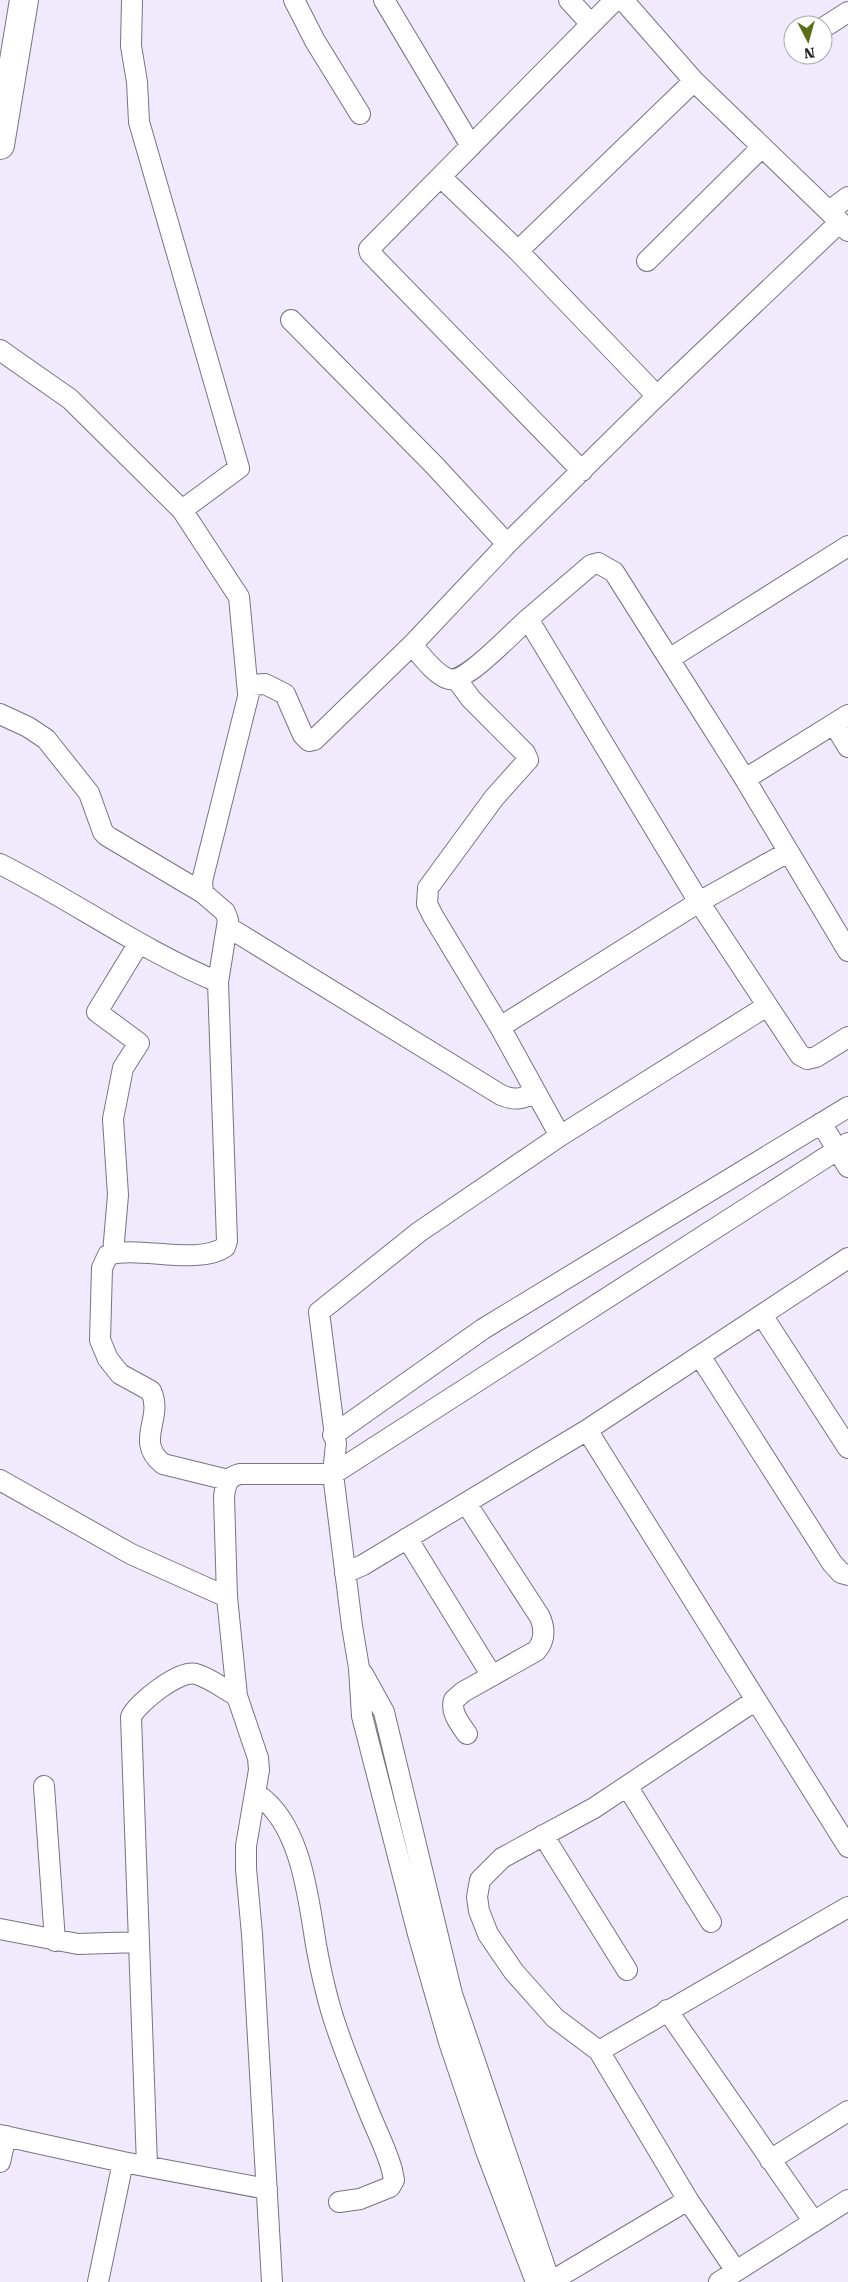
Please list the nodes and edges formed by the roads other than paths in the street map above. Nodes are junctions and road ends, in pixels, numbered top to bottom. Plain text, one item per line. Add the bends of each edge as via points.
1 (24, 0) edge
2 (132, 0) edge
3 (294, 0) edge
4 (384, 0) edge
5 (569, 0) edge
6 (615, 0) edge
7 (623, 0) edge
8 (848, 12) edge
9 (833, 22) edge
10 (591, 24) junction
11 (694, 81) junction
12 (360, 114) dead end
13 (0, 145) edge
14 (471, 146) junction
15 (762, 147) junction
16 (441, 177) junction
17 (848, 197) edge
18 (839, 221) edge
19 (518, 251) junction
20 (647, 261) dead end
21 (291, 320) dead end
22 (0, 350) edge
23 (657, 396) junction
24 (582, 471) junction
25 (182, 510) junction
26 (507, 544) junction
27 (848, 546) edge
28 (528, 619) junction
29 (412, 645) junction
30 (669, 659) junction
31 (457, 680) junction
32 (248, 693) junction
33 (0, 714) edge
34 (841, 719) edge
35 (848, 747) edge
36 (745, 779) junction
37 (788, 852) junction
38 (0, 864) edge
39 (203, 893) junction
40 (700, 902) junction
41 (228, 926) junction
42 (138, 943) junction
43 (848, 951) edge
44 (218, 982) junction
45 (767, 1006) junction
46 (500, 1027) junction
47 (848, 1037) edge
48 (535, 1092) junction
49 (848, 1107) edge
50 (822, 1123) junction
51 (560, 1136) junction
52 (843, 1146) edge
53 (848, 1167) edge
54 (113, 1253) junction
55 (848, 1258) edge
56 (762, 1315) junction
57 (700, 1356) junction
58 (587, 1430) junction
59 (333, 1434) junction
60 (848, 1448) edge
61 (333, 1474) junction
62 (0, 1480) edge
63 (228, 1480) junction
64 (466, 1503) junction
65 (407, 1538) junction
66 (344, 1572) junction
67 (848, 1576) edge
68 (227, 1597) junction
69 (359, 1668) junction
70 (492, 1676) junction
71 (237, 1696) junction
72 (756, 1700) junction
73 (466, 1734) dead end
74 (44, 1786) dead end
75 (627, 1786) junction
76 (256, 1794) junction
77 (543, 1835) junction
78 (848, 1847) edge
79 (848, 1907) edge
80 (711, 1922) dead end
81 (0, 1929) edge
82 (55, 1941) junction
83 (139, 1942) junction
84 (626, 1970) dead end
85 (667, 2010) junction
86 (599, 2051) junction
87 (848, 2111) edge
88 (3, 2135) edge
89 (770, 2160) junction
90 (0, 2162) edge
91 (123, 2162) junction
92 (147, 2165) junction
93 (267, 2189) junction
94 (688, 2200) junction
95 (848, 2200) edge
96 (339, 2202) dead end
97 (814, 2222) junction
98 (736, 2271) junction
99 (98, 2282) edge
100 (272, 2282) edge
101 (536, 2282) edge
102 (550, 2282) edge
103 (719, 2282) edge

1 - 13 street
2 - 25 street via 132,46 140,122 240,468
3 - 12 street via 315,42
4 - 14 street
5 - 10 street
6 - 10 street
7 - 11 street
8 - 9 street
10 - 14 street
11 - 15 street
11 - 19 street
14 - 16 street
15 - 18 street
15 - 20 street
16 - 19 street
16 - 24 street via 370,246 369,251
17 - 18 street
18 - 23 street
19 - 23 street
21 - 26 street
22 - 25 street via 70,399
23 - 24 street
24 - 26 street
25 - 32 street via 239,598
26 - 29 street
27 - 30 street
28 - 30 street via 591,565 598,563 614,572
28 - 31 street
28 - 40 street
29 - 31 street via 440,674
29 - 32 street via 314,740 304,738 285,694 260,683 251,685
30 - 36 street
31 - 46 street via 528,760 465,835 426,895 433,916
32 - 39 street via 202,881
33 - 39 street via 46,739 89,793 107,836
34 - 35 street
34 - 36 street
36 - 37 street
37 - 40 street
37 - 43 street
38 - 42 street
39 - 41 street via 227,915
40 - 45 street
40 - 46 street
41 - 44 street
41 - 48 street via 501,1095 524,1099
42 - 44 street
42 - 54 street via 97,1012 138,1043 123,1068 113,1119 118,1195
44 - 54 street via 228,1232 225,1247 211,1252 174,1255
45 - 47 street via 800,1054 807,1059
45 - 51 street
46 - 48 street
48 - 51 street
49 - 50 street
50 - 52 street
50 - 59 street via 483,1329
51 - 59 street via 419,1232 319,1312
52 - 53 street
52 - 61 street
54 - 63 street via 108,1255 102,1268 100,1340 108,1360 120,1374 151,1391 155,1409 150,1451 163,1464
55 - 56 street
56 - 57 street
56 - 60 street
57 - 58 street
57 - 67 street via 832,1563
58 - 64 street
58 - 72 street
59 - 61 street via 336,1444
61 - 63 street via 240,1474
61 - 66 street
62 - 68 street via 131,1554
63 - 68 street via 224,1496
64 - 65 street
64 - 70 street via 542,1623 543,1641 536,1652
65 - 66 street via 363,1565
65 - 70 street
66 - 69 street
68 - 71 street
69 - 101 street via 362,1716 449,2042
69 - 102 street via 384,1712 452,1994
70 - 73 street via 454,1700 453,1709
71 - 76 street via 258,1758
71 - 83 street via 196,1674 185,1673 133,1710 130,1724
72 - 75 street
72 - 78 street
74 - 82 street
75 - 77 street
75 - 80 street
76 - 93 street via 246,1846 246,1869
76 - 96 street via 274,1810 297,1854 306,1882 330,2006 392,2170 394,2180 390,2187 360,2199
77 - 84 street
77 - 86 street via 489,1869 480,1880 479,1911 488,1934 534,1997 555,2018
79 - 85 street
81 - 82 street
82 - 83 street via 78,1944
83 - 92 street
85 - 86 street
85 - 89 street
86 - 94 street
87 - 89 street
88 - 90 street
88 - 91 street
89 - 97 street
91 - 92 street
91 - 99 street
92 - 93 street
93 - 100 street
94 - 98 street
94 - 102 street
95 - 97 street
97 - 98 street
98 - 103 street

